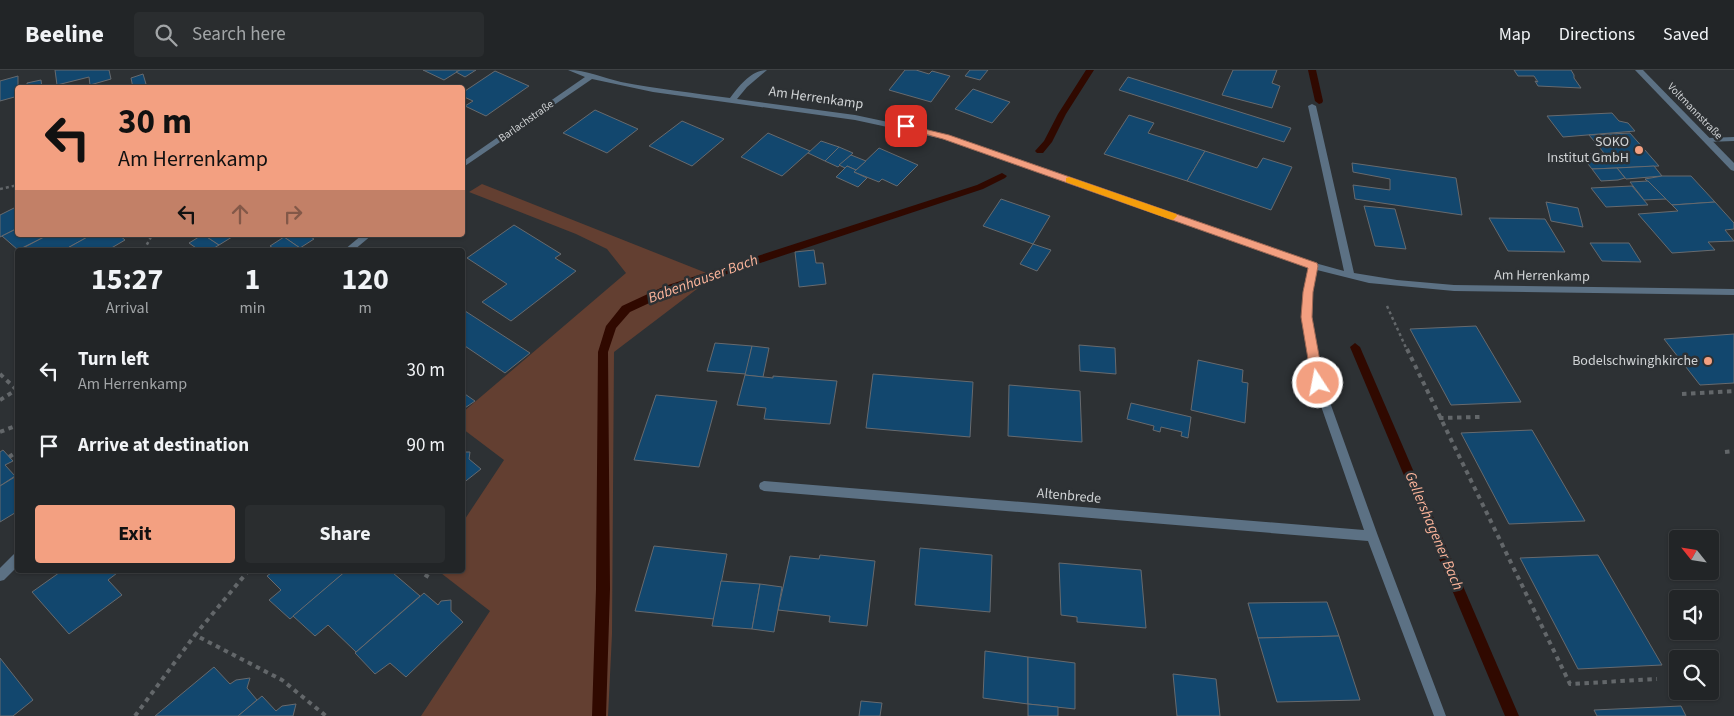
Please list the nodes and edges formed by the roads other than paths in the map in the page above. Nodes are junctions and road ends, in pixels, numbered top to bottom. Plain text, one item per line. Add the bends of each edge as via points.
1 (572, 70) edge
2 (763, 70) edge
3 (1640, 70) edge
4 (590, 77) junction
5 (732, 100) junction
6 (1312, 106) dead end
7 (1734, 139) edge
8 (1706, 140) junction
9 (465, 164) edge
10 (1734, 168) edge
11 (365, 237) edge
12 (351, 248) edge
13 (1313, 266) junction
14 (1350, 276) junction
15 (1734, 292) edge
16 (764, 486) dead end
17 (1372, 536) junction
18 (15, 561) edge
19 (0, 576) edge
20 (1440, 716) edge

1 - 4 street, Am Herrenkamp
2 - 5 street, Am Herrenkamp
3 - 8 street, Voltmannstraße
4 - 5 street, Am Herrenkamp
4 - 9 street, Barlachstraße
5 - 13 street, Am Herrenkamp via 854,116 946,137
6 - 14 street
7 - 8 street
8 - 10 street, Voltmannstraße
11 - 12 street
13 - 14 street, Am Herrenkamp
13 - 17 street via 1307,317 1318,383
14 - 15 street, Am Herrenkamp via 1405,285 1469,289
16 - 17 street, Altenbrede
17 - 20 street
18 - 19 street

